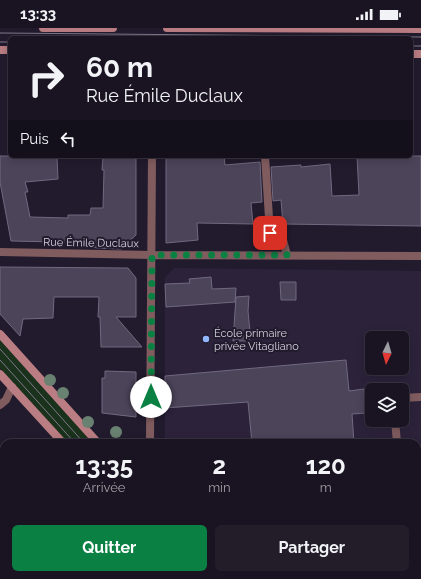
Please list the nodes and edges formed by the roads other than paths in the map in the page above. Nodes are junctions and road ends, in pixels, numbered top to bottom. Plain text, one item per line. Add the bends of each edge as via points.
1 (43, 28) edge
2 (107, 28) edge
3 (113, 28) edge
4 (167, 28) edge
5 (421, 28) edge
6 (152, 158) edge
7 (265, 158) edge
8 (0, 252) edge
9 (152, 255) junction
10 (287, 255) junction
11 (421, 256) edge
12 (0, 334) edge
13 (0, 374) edge
14 (12, 387) junction
15 (421, 397) edge
16 (409, 398) edge
17 (0, 405) edge
18 (396, 427) edge
19 (59, 439) edge
20 (94, 439) edge
21 (150, 439) edge
22 (397, 439) edge

1 - 2 street
2 - 3 street
4 - 5 street
6 - 9 street
7 - 10 street via 270,233 282,240
8 - 9 street, Rue Émile Duclaux
9 - 10 street, Rue Émile Duclaux
9 - 21 street
10 - 11 street, Rue Émile Duclaux
12 - 20 street
13 - 14 street
14 - 17 street via 6,400
14 - 19 street
15 - 16 street
18 - 22 street

